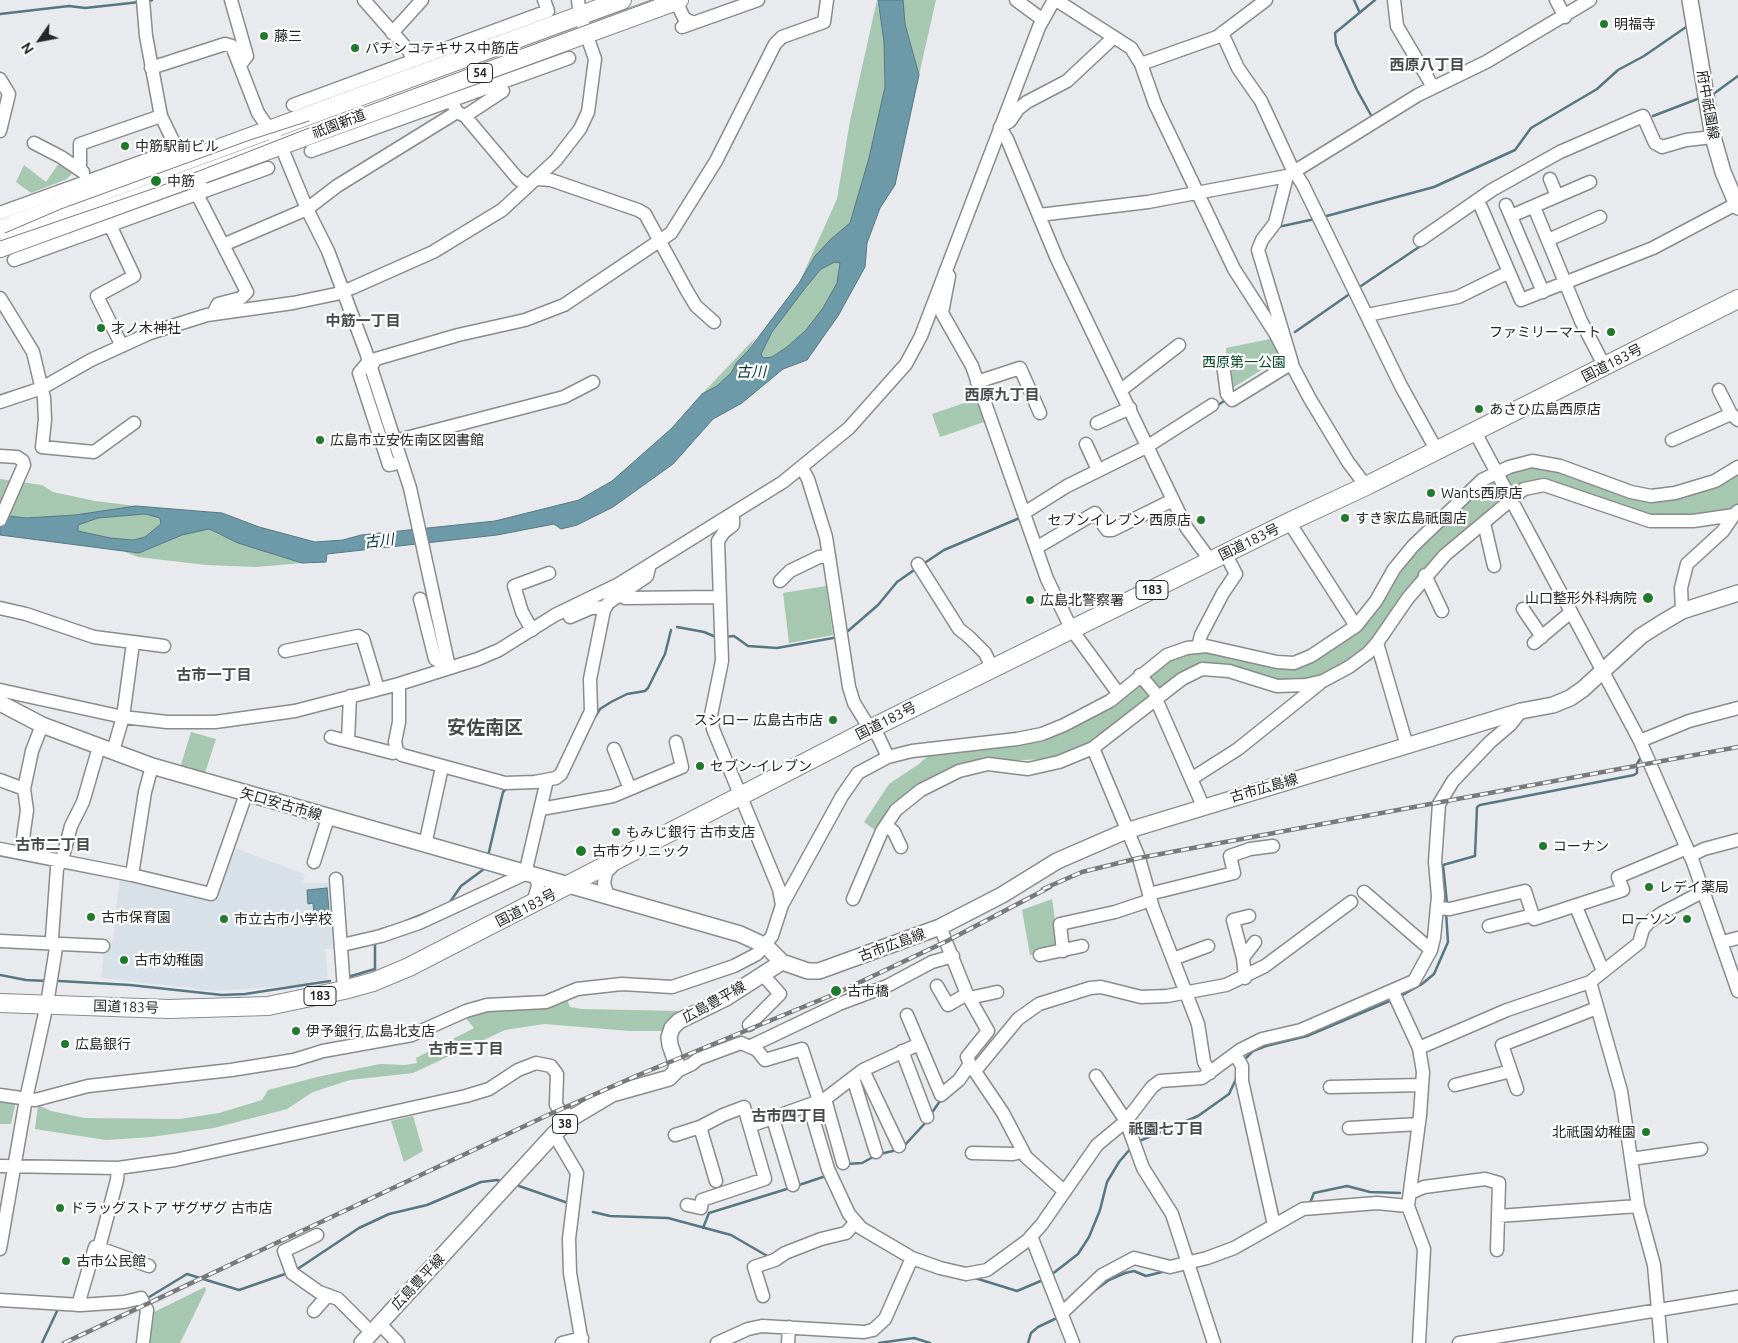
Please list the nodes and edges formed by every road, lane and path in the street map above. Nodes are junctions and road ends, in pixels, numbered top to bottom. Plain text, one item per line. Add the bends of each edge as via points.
1 (143, 0) edge
2 (232, 0) edge
3 (364, 0) edge
4 (422, 0) edge
5 (544, 0) edge
6 (622, 0) edge
7 (758, 0) edge
8 (827, 0) edge
9 (1016, 0) edge
10 (1055, 0) edge
11 (1266, 0) edge
12 (1394, 0) edge
13 (1556, 0) edge
14 (1590, 0) edge
15 (1690, 0) edge
16 (678, 1) edge
17 (579, 8) edge
18 (1564, 17) junction
19 (1043, 20) junction
20 (392, 33) junction
21 (1222, 33) junction
22 (587, 34) junction
23 (1113, 38) junction
24 (474, 39) junction
25 (489, 50) junction
26 (569, 58) dead end
27 (413, 60) junction
28 (516, 60) junction
29 (1140, 64) junction
30 (240, 65) junction
31 (151, 68) junction
32 (362, 78) junction
33 (0, 79) edge
34 (505, 86) junction
35 (1433, 87) junction
36 (353, 98) junction
37 (293, 105) dead end
38 (458, 109) junction
39 (362, 115) junction
40 (162, 116) junction
41 (381, 126) junction
42 (1000, 127) junction
43 (270, 129) junction
44 (0, 131) edge
45 (1713, 137) junction
46 (34, 143) dead end
47 (281, 146) junction
48 (177, 148) junction
49 (311, 151) dead end
50 (195, 156) junction
51 (80, 168) junction
52 (268, 168) dead end
53 (205, 174) junction
54 (1291, 174) junction
55 (1550, 179) dead end
56 (88, 182) junction
57 (533, 182) junction
58 (1590, 182) dead end
59 (69, 189) junction
60 (198, 193) junction
61 (1199, 194) junction
62 (1557, 196) junction
63 (1737, 204) edge
64 (58, 207) junction
65 (1481, 207) dead end
66 (1534, 207) junction
67 (307, 209) junction
68 (0, 213) edge
69 (1039, 215) junction
70 (1600, 217) dead end
71 (69, 224) junction
72 (110, 225) junction
73 (0, 230) edge
74 (86, 234) junction
75 (1420, 240) dead end
76 (1548, 240) junction
77 (659, 241) junction
78 (223, 245) junction
79 (0, 248) edge
80 (14, 260) dead end
81 (946, 268) junction
82 (1509, 272) junction
83 (1566, 283) junction
84 (344, 292) junction
85 (1544, 292) junction
86 (0, 298) edge
87 (1738, 299) edge
88 (213, 314) junction
89 (1367, 315) junction
90 (714, 322) dead end
91 (1179, 345) dead end
92 (122, 346) junction
93 (369, 360) junction
94 (1292, 363) junction
95 (1223, 364) dead end
96 (1605, 367) junction
97 (593, 382) dead end
98 (977, 382) junction
99 (42, 388) junction
100 (1121, 390) junction
101 (1719, 390) dead end
102 (0, 402) edge
103 (1212, 405) dead end
104 (1130, 408) junction
105 (1040, 413) dead end
106 (1735, 417) edge
107 (134, 423) dead end
108 (1097, 423) dead end
109 (1475, 432) junction
110 (402, 439) junction
111 (1672, 440) dead end
112 (1086, 444) dead end
113 (1150, 449) junction
114 (1437, 451) junction
115 (0, 456) edge
116 (1738, 467) edge
117 (802, 468) junction
118 (1098, 470) junction
119 (1496, 472) junction
120 (1366, 486) junction
121 (1174, 500) junction
122 (1512, 500) junction
123 (1736, 513) edge
124 (733, 514) junction
125 (1025, 516) junction
126 (0, 520) edge
127 (1289, 522) junction
128 (1484, 523) junction
129 (1036, 548) junction
130 (829, 556) junction
131 (1218, 557) junction
132 (649, 565) junction
133 (920, 566) dead end
134 (1494, 566) dead end
135 (549, 573) dead end
136 (1425, 575) junction
137 (780, 581) dead end
138 (1738, 593) edge
139 (620, 595) junction
140 (719, 597) junction
141 (420, 599) dead end
142 (606, 607) junction
143 (0, 608) edge
144 (1523, 609) dead end
145 (1442, 611) dead end
146 (1682, 611) junction
147 (1571, 612) junction
148 (1356, 626) junction
149 (537, 627) junction
150 (1072, 630) junction
151 (133, 643) junction
152 (1377, 643) junction
153 (164, 646) dead end
154 (1198, 647) junction
155 (285, 651) dead end
156 (449, 667) junction
157 (992, 668) junction
158 (1602, 672) junction
159 (1140, 675) junction
160 (1323, 681) junction
161 (399, 684) junction
162 (378, 689) junction
163 (0, 690) edge
164 (1118, 694) junction
165 (350, 696) junction
166 (1156, 699) junction
167 (0, 703) edge
168 (1738, 708) edge
169 (1521, 711) junction
170 (123, 717) junction
171 (42, 725) junction
172 (870, 729) junction
173 (331, 737) dead end
174 (348, 741) junction
175 (1640, 741) junction
176 (676, 742) dead end
177 (1407, 746) junction
178 (1093, 748) junction
179 (106, 749) junction
180 (614, 749) dead end
181 (397, 751) junction
182 (888, 757) junction
183 (152, 766) junction
184 (442, 767) junction
185 (1191, 779) junction
186 (0, 780) edge
187 (546, 783) junction
188 (24, 789) junction
189 (630, 789) junction
190 (246, 794) junction
191 (741, 795) junction
192 (1203, 806) junction
193 (541, 810) junction
194 (328, 818) junction
195 (886, 825) junction
196 (1126, 831) junction
197 (1738, 840) edge
198 (424, 845) junction
199 (1274, 846) dead end
200 (900, 847) dead end
201 (0, 849) edge
202 (1689, 852) junction
203 (21, 853) junction
204 (619, 859) junction
205 (61, 862) junction
206 (314, 862) dead end
207 (132, 875) junction
208 (530, 875) junction
209 (336, 879) dead end
210 (570, 886) junction
211 (1704, 891) junction
212 (1364, 892) dead end
213 (608, 897) junction
214 (1150, 897) junction
215 (854, 899) dead end
216 (1351, 902) dead end
217 (782, 905) junction
218 (532, 906) junction
219 (1576, 906) junction
220 (1437, 908) junction
221 (1533, 915) junction
222 (1248, 916) dead end
223 (1490, 926) dead end
224 (940, 928) junction
225 (1738, 938) edge
226 (0, 942) edge
227 (1254, 942) dead end
228 (1722, 942) junction
229 (54, 944) junction
230 (342, 945) junction
231 (103, 946) dead end
232 (766, 946) junction
233 (1082, 946) dead end
234 (1208, 946) dead end
235 (1431, 950) junction
236 (1063, 951) junction
237 (1040, 955) dead end
238 (953, 956) junction
239 (1243, 958) junction
240 (1173, 959) junction
241 (782, 962) junction
242 (1603, 971) junction
243 (763, 975) junction
244 (1245, 978) junction
245 (1590, 982) junction
246 (937, 986) dead end
247 (344, 990) junction
248 (1738, 991) edge
249 (997, 992) dead end
250 (1186, 992) junction
251 (1393, 992) junction
252 (968, 996) junction
253 (0, 1003) edge
254 (47, 1004) junction
255 (1597, 1008) junction
256 (907, 1016) dead end
257 (749, 1025) dead end
258 (919, 1044) junction
259 (751, 1046) junction
260 (1419, 1048) junction
261 (902, 1051) junction
262 (1235, 1054) junction
263 (972, 1068) junction
264 (1511, 1071) junction
265 (675, 1072) junction
266 (1210, 1073) junction
267 (858, 1074) junction
268 (1096, 1076) dead end
269 (1422, 1084) junction
270 (1455, 1085) dead end
271 (1330, 1087) dead end
272 (1517, 1089) dead end
273 (0, 1094) edge
274 (26, 1099) junction
275 (818, 1102) junction
276 (575, 1116) junction
277 (927, 1117) dead end
278 (773, 1119) junction
279 (1126, 1121) junction
280 (1419, 1124) junction
281 (750, 1126) junction
282 (700, 1127) junction
283 (1349, 1128) dead end
284 (554, 1134) junction
285 (675, 1135) dead end
286 (900, 1146) dead end
287 (1701, 1149) dead end
288 (876, 1152) dead end
289 (1022, 1152) junction
290 (972, 1153) dead end
291 (1631, 1159) junction
292 (843, 1163) dead end
293 (0, 1166) edge
294 (15, 1167) junction
295 (118, 1168) junction
296 (716, 1181) dead end
297 (792, 1185) dead end
298 (1064, 1191) junction
299 (1409, 1199) junction
300 (687, 1205) dead end
301 (1638, 1206) junction
302 (1498, 1216) junction
303 (855, 1222) junction
304 (1274, 1225) junction
305 (317, 1235) dead end
306 (1031, 1236) junction
307 (0, 1247) edge
308 (98, 1248) junction
309 (1497, 1250) dead end
310 (912, 1258) junction
311 (1188, 1264) junction
312 (149, 1266) dead end
313 (328, 1295) junction
314 (763, 1296) dead end
315 (1738, 1297) edge
316 (0, 1300) edge
317 (78, 1305) junction
318 (1656, 1310) junction
319 (314, 1311) dead end
320 (1062, 1312) junction
321 (789, 1327) junction
322 (371, 1333) edge
323 (865, 1337) edge
324 (582, 1341) edge
325 (144, 1343) edge
326 (398, 1343) edge
327 (562, 1343) edge
328 (717, 1343) edge
329 (788, 1343) edge
330 (1074, 1343) edge
331 (1214, 1343) edge
332 (1419, 1343) edge
333 (1459, 1343) edge
334 (1661, 1343) edge

1 - 31 street
2 - 30 street via 247,56
3 - 20 street
4 - 20 street
5 - 24 street via 548,11
6 - 17 highway, 祇園新道 / 54
7 - 16 street via 688,25
8 - 77 street via 824,22 782,37 774,44 716,161 671,234
9 - 19 street
10 - 19 street
10 - 23 street
11 - 21 street
12 - 35 street via 1397,26
13 - 18 street
14 - 18 street
15 - 45 main road, 府中祇園線
16 - 22 highway, 祇園新道 / 54
17 - 22 street
17 - 25 highway, 祇園新道 / 54
18 - 35 street via 1486,62
19 - 42 street
20 - 27 street
21 - 29 street via 1204,43
21 - 54 street via 1238,68 1261,101
22 - 28 highway, 祇園新道 / 54
22 - 57 street via 595,59 588,112 580,129
23 - 29 street via 1131,48
23 - 42 street via 1067,80 1027,102
24 - 25 street
24 - 27 street
25 - 36 highway, 祇園新道 / 54
26 - 34 street
27 - 32 street
28 - 34 street
28 - 39 highway, 祇園新道 / 54
29 - 61 street via 1155,104
30 - 31 street via 232,46 225,44
30 - 43 street via 255,107
31 - 40 street
32 - 36 street
32 - 37 street
33 - 44 street via 9,94
34 - 38 street
34 - 38 street
35 - 54 street
36 - 43 highway, 祇園新道 / 54
38 - 41 street
38 - 57 street via 518,179
38 - 67 street via 337,186
39 - 41 street
39 - 47 highway, 祇園新道 / 54
40 - 48 street
40 - 51 street via 80,144
41 - 49 street
42 - 69 street
42 - 81 street
43 - 47 street
43 - 50 highway, 祇園新道 / 54
45 - 63 main road, 府中祇園線
45 - 75 street via 1662,147 1655,143 1643,116 1560,152 1492,190
46 - 51 street
47 - 53 highway, 祇園新道 / 54
47 - 67 street
48 - 50 street
48 - 56 street
50 - 64 highway, 祇園新道 / 54
51 - 56 street
52 - 60 street
53 - 60 street
53 - 71 highway, 祇園新道 / 54
54 - 61 street
54 - 89 street
54 - 94 street via 1275,223 1258,250
55 - 62 street
56 - 59 street
57 - 77 street via 551,180 638,210 645,214
57 - 84 street via 502,210 433,252
58 - 62 street
59 - 64 street
59 - 68 street
60 - 72 street
60 - 78 street
61 - 69 street
61 - 94 street via 1234,269
62 - 66 street
63 - 83 street via 1653,248
64 - 73 highway, 祇園新道 / 54
65 - 82 street
66 - 76 street
66 - 85 street via 1508,211
67 - 78 street
67 - 84 street
69 - 100 street
70 - 76 street
71 - 74 street
71 - 79 highway, 祇園新道 / 54
72 - 74 street
72 - 92 street via 134,276 97,296
74 - 80 street
76 - 83 street
77 - 90 street via 696,306
77 - 93 street via 564,305 525,320
78 - 88 street via 247,292 241,298 218,304
81 - 98 street via 950,274 942,313 962,344
81 - 117 street via 921,336 906,364 849,428
82 - 85 street via 1521,300
82 - 89 street via 1458,298
83 - 85 street
83 - 96 street via 1581,322
84 - 88 street via 294,303
84 - 93 street
86 - 99 street via 33,352
87 - 96 highway, 国道183号 / 183
88 - 92 street via 150,333
89 - 114 street
91 - 100 street
92 - 99 street
93 - 110 street via 378,368
93 - 110 street via 359,373 389,465 410,462
93 - 156 street via 410,488
94 - 95 street via 1230,397
94 - 120 street via 1310,399
96 - 109 highway, 国道183号 / 183
97 - 110 street via 564,397
98 - 105 street via 1020,368
98 - 125 street
99 - 102 street
99 - 107 street via 46,420 42,447 94,452
100 - 104 street
101 - 106 street
103 - 113 street
104 - 108 street
104 - 113 street
106 - 111 street
109 - 114 highway, 国道183号 / 183
109 - 119 street
112 - 118 street
113 - 118 street
113 - 121 street
114 - 120 highway, 国道183号 / 183
115 - 126 street via 23,461 23,468
116 - 119 street via 1715,481 1675,493 1651,496 1560,466 1532,461
117 - 124 street
117 - 130 street via 808,479
118 - 125 street via 1067,486
119 - 122 street
119 - 148 street via 1482,480 1413,546
120 - 127 highway, 国道183号 / 183
121 - 129 street via 1112,530 1107,530 1096,513
121 - 131 street via 1186,527
122 - 123 street via 1524,489 1544,485 1650,521 1693,521
122 - 128 street
122 - 147 street
123 - 146 street via 1723,531 1687,564 1681,588
124 - 132 street
124 - 140 street via 733,525 718,541
125 - 129 street
127 - 131 highway, 国道183号 / 183
127 - 148 street
128 - 134 street
128 - 136 street
129 - 150 street
130 - 137 street via 819,557 790,571
130 - 172 street via 849,687 854,703
131 - 150 highway, 国道183号 / 183
131 - 154 street via 1236,574 1222,594
132 - 139 street via 647,576
132 - 149 street
133 - 157 street via 959,629 985,653
135 - 149 street via 514,586 522,612
136 - 145 street
136 - 152 street
138 - 146 main road, 古市広島線
139 - 140 street via 625,598
139 - 142 street
140 - 191 street via 720,676 711,715 712,729
141 - 156 street via 435,659
142 - 149 street via 591,608 556,624
142 - 187 street via 591,671 592,711 562,774
143 - 151 street via 94,637
144 - 147 street via 1538,640
146 - 158 main road, 古市広島線 via 1641,636
147 - 158 street
148 - 154 street via 1311,656 1294,663
149 - 156 street via 478,659
150 - 157 highway, 国道183号 / 183
150 - 164 street
151 - 153 street
151 - 170 street
152 - 160 street via 1349,667
152 - 177 street
154 - 159 street via 1167,655
155 - 162 street via 358,636 363,639
156 - 161 street
157 - 172 highway, 国道183号 / 183
158 - 169 main road, 古市広島線 via 1570,698
158 - 175 street
159 - 164 street
159 - 166 street via 1156,694
160 - 166 street via 1277,686 1229,671 1202,669 1182,679
160 - 185 street via 1238,749
161 - 162 street
161 - 181 street
162 - 165 street
163 - 170 street
164 - 182 street via 1064,726 1042,734
165 - 170 street via 295,710 215,722 167,722
165 - 174 street
166 - 178 street
166 - 185 street
167 - 171 main road, 矢口安古市線
168 - 175 street via 1689,721
169 - 177 main road, 古市広島線
169 - 220 street via 1453,781 1439,804 1435,862
170 - 179 street
171 - 179 main road, 矢口安古市線
171 - 188 street via 32,751
172 - 182 street via 878,736
172 - 191 highway, 国道183号 / 183
173 - 174 street
174 - 181 street via 393,753
175 - 202 street
176 - 189 street via 682,767
177 - 192 main road, 古市広島線
178 - 195 street via 1059,762 1028,768 988,764 959,771 921,790 896,810
178 - 196 street
179 - 183 main road, 矢口安古市線
179 - 205 street via 71,826
180 - 189 street
181 - 184 street
182 - 217 street via 858,774 842,796
183 - 190 main road, 矢口安古市線
183 - 207 street
184 - 187 street via 505,783
184 - 198 street
185 - 192 street
186 - 188 street
187 - 193 street
188 - 203 street via 27,810
189 - 193 street via 595,801
190 - 194 main road, 矢口安古市線
190 - 207 street via 211,894
191 - 204 highway, 国道183号 / 183
191 - 217 street via 779,889
192 - 196 main road, 古市広島線
193 - 208 street
194 - 198 main road, 矢口安古市線
194 - 206 street
195 - 200 street via 894,832
195 - 215 street
196 - 214 street via 1131,837
196 - 224 main road, 古市広島線 via 1057,861
197 - 202 street
198 - 208 main road, 矢口安古市線
199 - 214 street via 1230,856 1234,873
201 - 203 street
202 - 211 street
202 - 219 street via 1618,877 1623,890
203 - 205 street
204 - 210 highway, 国道183号 / 183
204 - 213 street via 606,873 604,883
205 - 207 street
205 - 229 street via 57,868
208 - 210 main road, 矢口安古市線
208 - 218 street via 538,886
208 - 230 street via 419,923
209 - 230 street
210 - 213 main road
210 - 218 highway, 国道183号 / 183
211 - 228 street
211 - 242 street via 1649,922 1639,943
212 - 235 street
213 - 232 main road via 740,934
214 - 236 street via 1115,912 1060,924
214 - 240 street
216 - 244 street
217 - 232 street
218 - 247 highway, 国道183号 / 183 via 409,968
219 - 221 street via 1534,919
219 - 242 street
220 - 221 street via 1450,909 1525,891
220 - 235 street
221 - 223 street
222 - 239 street via 1233,920
224 - 238 street
224 - 241 main road, 古市広島線 via 818,971
225 - 228 street
226 - 229 street
227 - 239 street
228 - 248 street
229 - 231 street
229 - 254 street
230 - 247 street
232 - 241 main road
232 - 274 street via 758,954 734,966 672,987 622,984 577,990 546,1002 488,1005 412,1035 323,1051 294,1060 236,1070 88,1086 45,1099
233 - 236 street
234 - 240 street
235 - 251 street via 1414,981
236 - 237 street
238 - 252 street
238 - 259 street via 932,962 887,986 839,1004
239 - 244 street
240 - 250 street
241 - 243 main road, 広島豊平線
242 - 245 street
243 - 257 street via 780,994
243 - 265 main road, 広島豊平線 via 679,1021 672,1028 669,1037 677,1065
244 - 250 street via 1226,986
245 - 255 street
245 - 260 street via 1507,1010
246 - 252 street via 948,1005
247 - 254 highway, 国道183号 / 183 via 268,1006 219,1009
249 - 252 street
250 - 263 street via 1141,997 1101,987 1039,1004 1018,1019
250 - 266 street via 1198,1024 1204,1062
251 - 260 street
251 - 262 street via 1301,1030 1262,1039
252 - 263 street via 988,1031 967,1057
253 - 254 highway, 国道183号 / 183
254 - 274 street
255 - 264 street via 1502,1045
255 - 291 street via 1621,1091
256 - 258 street
258 - 261 street
258 - 263 street via 941,1095
259 - 265 street via 741,1043 730,1046
259 - 275 street via 765,1060 802,1049
260 - 269 street
261 - 267 street
261 - 277 street
262 - 266 street
262 - 304 street via 1242,1066 1244,1090
263 - 289 street via 1003,1113
264 - 270 street
264 - 272 street
265 - 276 main road, 広島豊平線 / 38 via 660,1082 612,1094
266 - 279 street via 1202,1078 1160,1082 1141,1098
267 - 275 street
267 - 286 street
267 - 288 street
268 - 279 street
269 - 271 street
269 - 280 street
273 - 274 street
274 - 294 street
275 - 278 street
275 - 292 street
275 - 303 street via 828,1169
276 - 284 main road, 広島豊平線 / 38
276 - 295 street via 562,1113 556,1105 557,1074 551,1066 536,1063 518,1070 489,1089 466,1096 242,1146
278 - 281 street
278 - 297 street
279 - 298 street via 1097,1145
279 - 311 street via 1143,1168 1172,1214
280 - 283 street
280 - 299 street
281 - 282 street via 744,1107
281 - 300 street via 765,1179 702,1200 701,1208
282 - 285 street
282 - 296 street
284 - 322 main road, 広島豊平線 / 38
284 - 324 street via 577,1173 570,1272
287 - 291 street
289 - 290 street
289 - 298 street
291 - 301 street
293 - 294 street
294 - 295 street
294 - 307 street
295 - 308 street
298 - 306 street
299 - 302 street via 1424,1187 1485,1179 1499,1183
299 - 304 street via 1303,1209
299 - 332 street via 1424,1249
301 - 302 street
301 - 318 street via 1654,1266
302 - 309 street
303 - 310 street via 876,1239
303 - 314 street via 846,1233 821,1239 754,1267
304 - 311 street via 1234,1248
305 - 313 street via 284,1251 291,1272
306 - 310 street via 987,1270 966,1274
306 - 320 street
308 - 312 street
308 - 317 street via 95,1247
310 - 323 street via 885,1319
311 - 320 street via 1170,1267 1143,1259 1125,1261 1090,1284
311 - 331 street
313 - 319 street
313 - 322 street via 338,1299
315 - 318 street
316 - 317 street
317 - 325 street via 141,1298 147,1310
318 - 333 street
318 - 334 street
320 - 330 street
321 - 323 street
321 - 328 street via 748,1329
321 - 329 street
322 - 326 street
324 - 327 street

